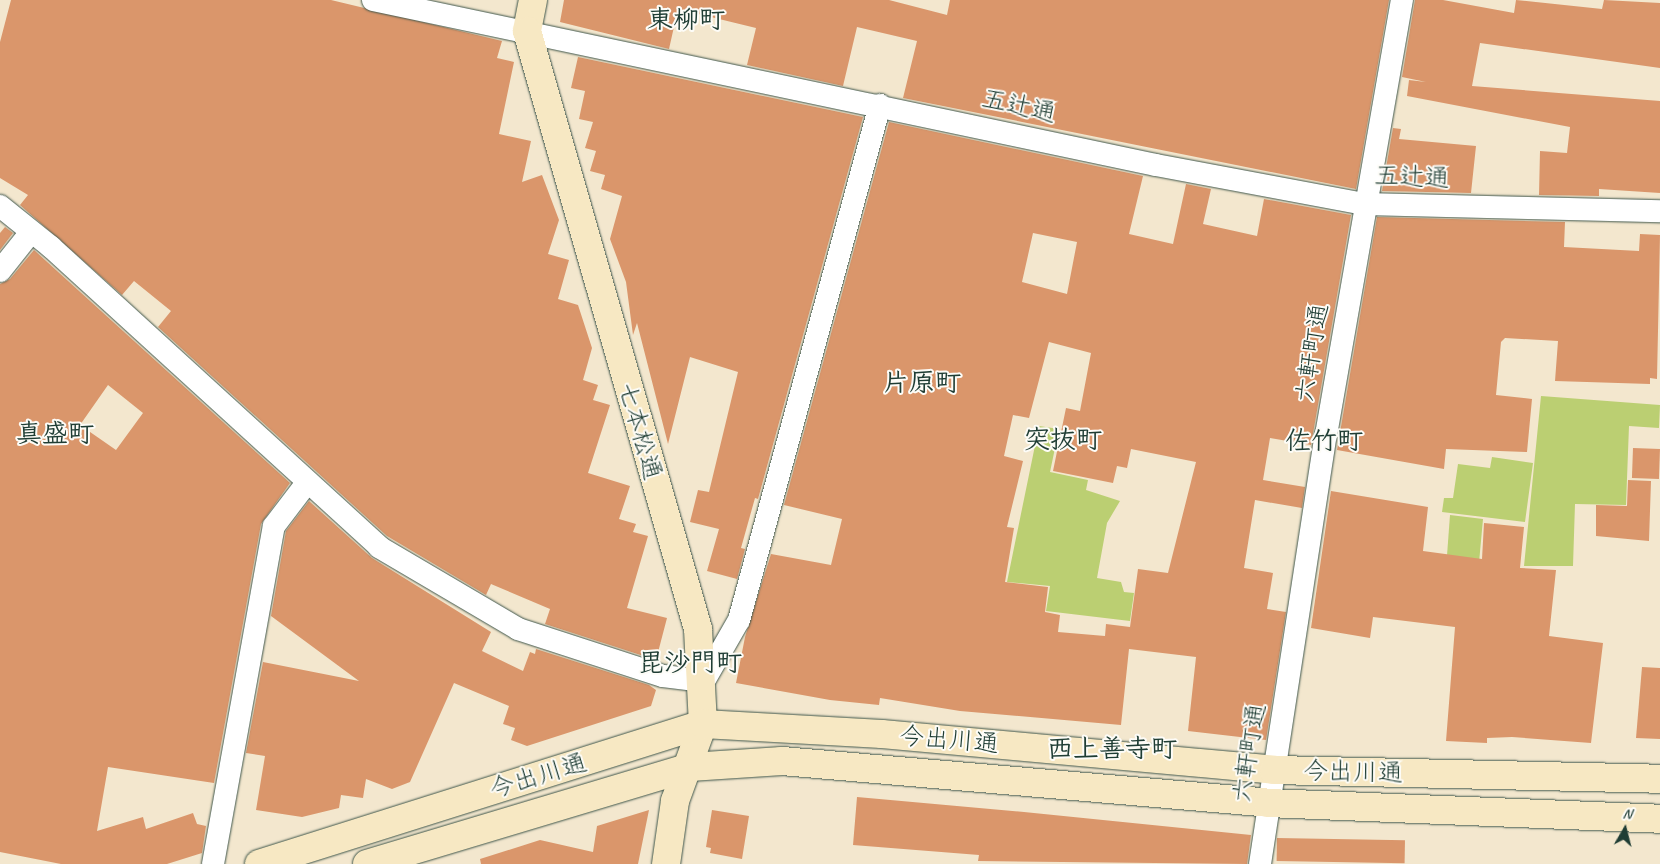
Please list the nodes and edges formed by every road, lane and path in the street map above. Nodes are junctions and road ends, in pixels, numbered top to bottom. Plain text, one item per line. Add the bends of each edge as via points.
1 (373, 0) edge
2 (533, 0) edge
3 (1402, 0) edge
4 (527, 31) junction
5 (880, 105) junction
6 (1365, 204) junction
7 (0, 206) edge
8 (1660, 211) edge
9 (31, 232) junction
10 (0, 271) edge
11 (306, 484) junction
12 (704, 681) junction
13 (703, 724) junction
14 (690, 767) junction
15 (1274, 770) junction
16 (1660, 779) edge
17 (1268, 803) junction
18 (1660, 819) edge
19 (213, 864) edge
20 (259, 864) edge
21 (367, 864) edge
22 (666, 864) edge
23 (1260, 864) edge

1 - 4 street, 五辻通
2 - 4 main road, 七本松通
3 - 6 street, 六軒町通
4 - 5 street, 五辻通
4 - 12 main road, 七本松通 via 698,629
5 - 6 street, 五辻通
5 - 12 street via 739,620
6 - 8 street, 五辻通
6 - 15 street, 六軒町通
7 - 9 street
9 - 10 street
9 - 11 street
11 - 12 street via 379,547 518,629 663,676
11 - 19 street via 274,526
12 - 13 main road, 七本松通
13 - 14 main road, 七本松通
13 - 15 main road, 今出川通 via 882,734
13 - 20 main road, 今出川通
14 - 17 main road, 今出川通 via 782,761
14 - 21 main road, 今出川通
14 - 22 main road, 七本松通 via 675,801
15 - 16 main road, 今出川通
15 - 17 street, 六軒町通
17 - 18 main road, 今出川通
17 - 23 street, 六軒町通

